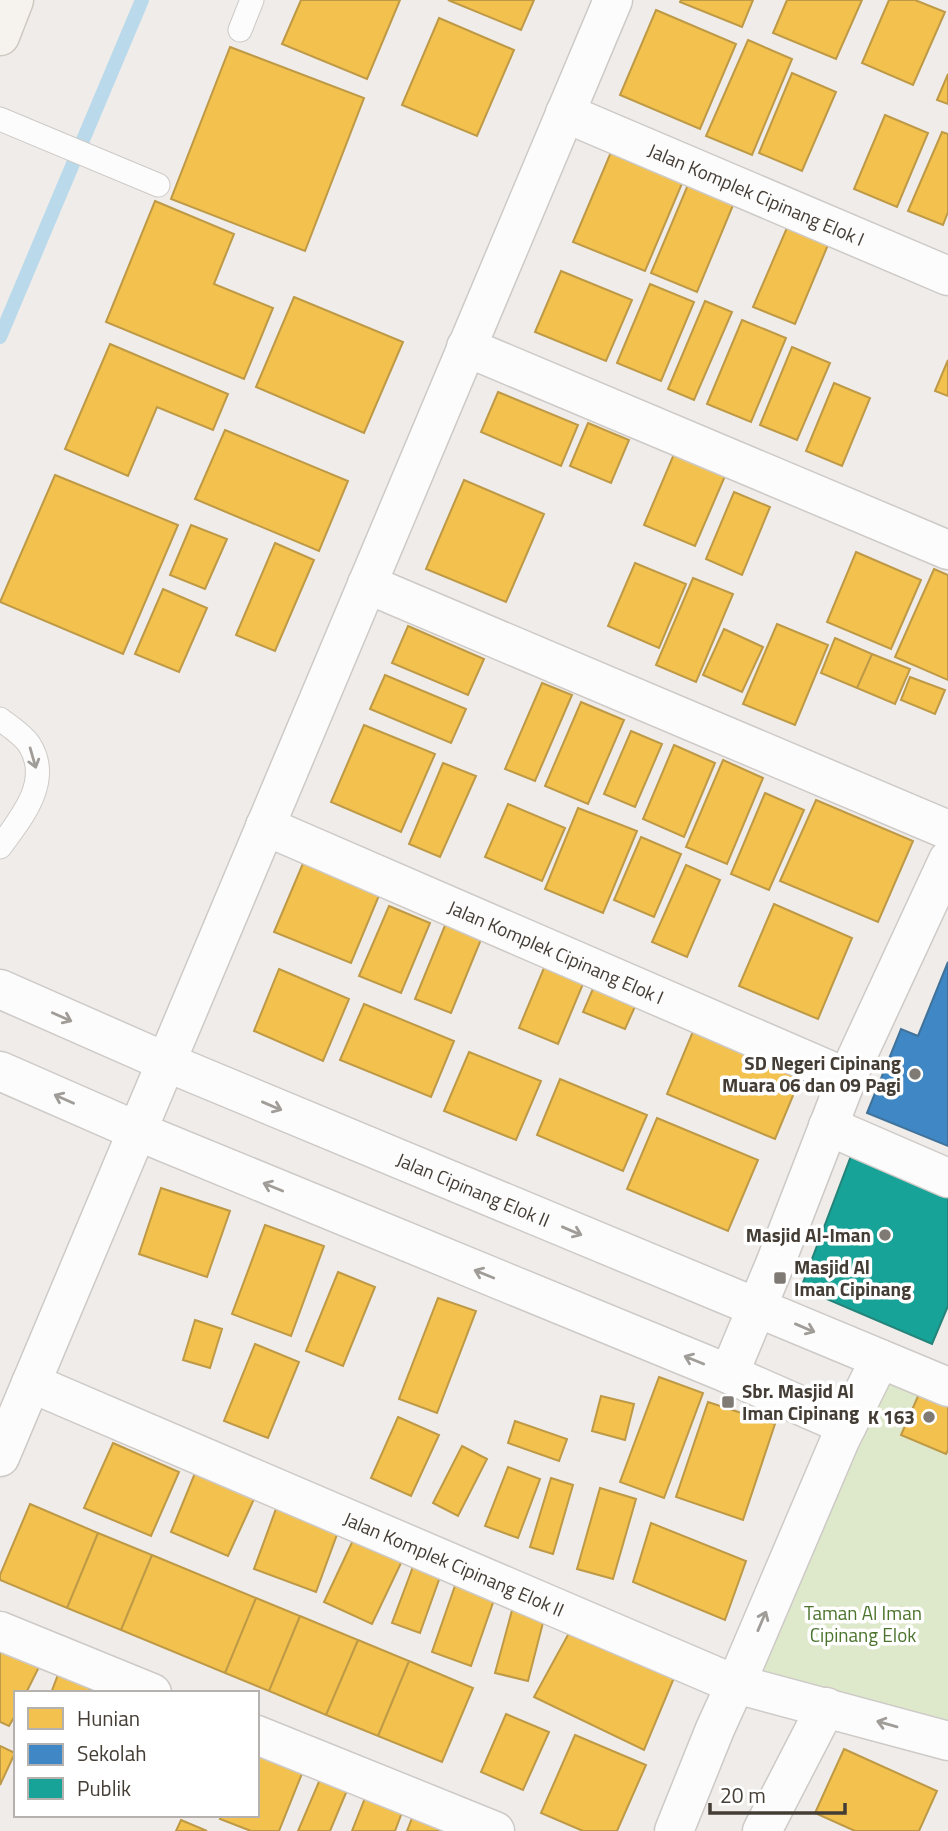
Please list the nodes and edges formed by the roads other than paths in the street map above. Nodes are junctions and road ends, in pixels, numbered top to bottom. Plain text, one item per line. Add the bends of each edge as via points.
1 (14, 0) edge
2 (252, 0) edge
3 (613, 0) edge
4 (240, 30) dead end
5 (0, 36) edge
6 (565, 113) junction
7 (0, 119) edge
8 (158, 185) dead end
9 (948, 276) edge
10 (466, 347) junction
11 (948, 550) edge
12 (366, 584) junction
13 (0, 719) edge
14 (265, 826) junction
15 (948, 830) edge
16 (0, 846) edge
17 (948, 860) edge
18 (0, 989) edge
19 (166, 1062) junction
20 (0, 1071) edge
21 (847, 1078) junction
22 (828, 1126) junction
23 (137, 1131) junction
24 (948, 1178) edge
25 (756, 1307) junction
26 (880, 1359) junction
27 (729, 1374) junction
28 (31, 1383) junction
29 (948, 1387) edge
30 (847, 1426) junction
31 (0, 1457) edge
32 (0, 1631) edge
33 (733, 1686) junction
34 (147, 1691) edge
35 (826, 1707) junction
36 (259, 1736) edge
37 (948, 1741) edge
38 (495, 1831) edge
39 (674, 1831) edge
40 (762, 1831) edge

1 - 5 main road
2 - 4 lane
3 - 6 street
6 - 9 street, Jalan Komplek Cipinang Elok I
6 - 10 street
7 - 8 lane
10 - 11 street
10 - 12 street
12 - 14 street
12 - 15 street
13 -> 16 lane via 28,743 37,763 36,789 27,810
14 - 19 street
14 - 21 street, Jalan Komplek Cipinang Elok I
17 - 21 street
18 -> 19 street, Jalan Cipinang Elok II
19 - 23 street
19 -> 25 street, Jalan Cipinang Elok II
23 -> 20 street
21 - 22 street
22 - 24 street
22 - 25 street
27 -> 23 street
23 - 28 street
25 -> 26 street, Jalan Cipinang Elok II
25 - 27 street
26 - 29 street, Jalan Cipinang Elok II
26 - 30 street
27 - 30 street
28 - 31 street
28 - 33 street, Jalan Komplek Cipinang Elok II
33 -> 30 street
32 - 34 street
33 - 35 street, Jalan Komplek Cipinang Elok II
33 - 39 street
37 -> 35 street, Jalan Komplek Cipinang Elok II
35 - 40 street
36 - 38 street

